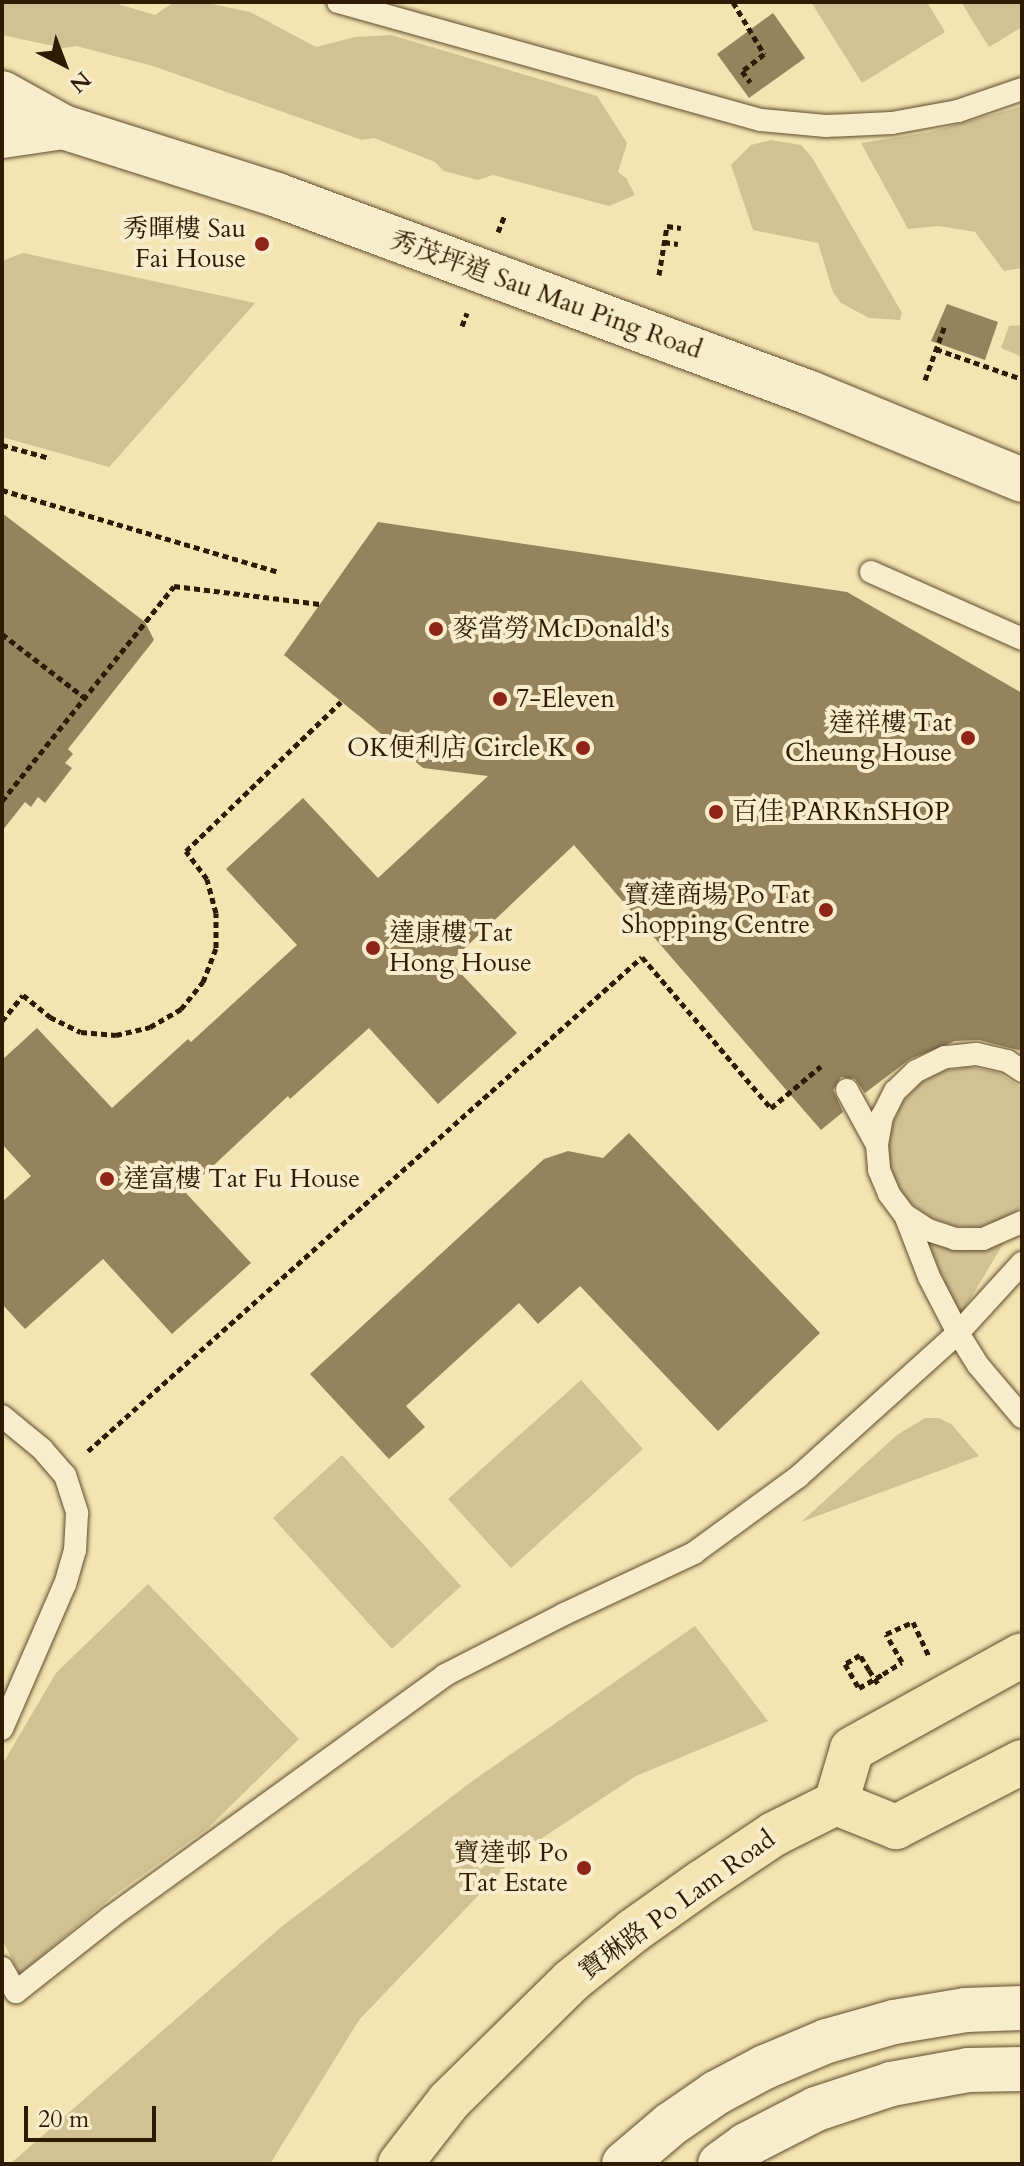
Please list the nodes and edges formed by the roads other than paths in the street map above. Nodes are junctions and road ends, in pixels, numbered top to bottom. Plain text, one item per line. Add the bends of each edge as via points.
1 (338, 2) edge
2 (1022, 89) edge
3 (2, 93) edge
4 (63, 127) junction
5 (2, 136) edge
6 (1022, 480) edge
7 (871, 572) dead end
8 (1022, 639) edge
9 (1022, 1071) edge
10 (847, 1090) dead end
11 (877, 1145) junction
12 (905, 1215) junction
13 (1022, 1222) edge
14 (1022, 1263) edge
15 (958, 1333) junction
16 (2, 1416) edge
17 (1022, 1417) edge
18 (1022, 1655) edge
19 (2, 1729) edge
20 (1022, 1762) edge
21 (836, 1803) junction
22 (2, 1968) edge
23 (9, 1998) edge
24 (1022, 2008) edge
25 (1022, 2069) edge
26 (400, 2164) edge
27 (624, 2164) edge
28 (720, 2164) edge

1 - 2 lane via 761,120 826,126 892,123 958,111
3 - 4 main road, 秀茂坪道 Sau Mau Ping Road
4 - 5 main road, 秀茂坪道 Sau Mau Ping Road
4 - 6 main road, 秀茂坪道 Sau Mau Ping Road via 277,195 810,393
7 - 8 lane
9 - 11 lane via 1007,1061 976,1054 945,1057 916,1071 895,1091 882,1116
10 - 11 lane
11 - 12 lane via 879,1170
12 - 13 lane via 955,1239 983,1239
12 - 15 lane
14 - 15 lane
15 - 17 lane
15 - 23 lane via 798,1477 694,1553 445,1675 111,1917
16 - 19 lane via 65,1475 77,1513 75,1550 65,1584
18 - 21 main road via 852,1749
20 - 21 main road via 896,1827
21 - 26 main road, 寶琳路 Po Lam Road via 774,1834 702,1882 571,1981 449,2101
22 - 23 lane
24 - 27 main road via 966,2010 894,2022 827,2041 716,2093
25 - 28 main road via 968,2070 891,2084 816,2109

